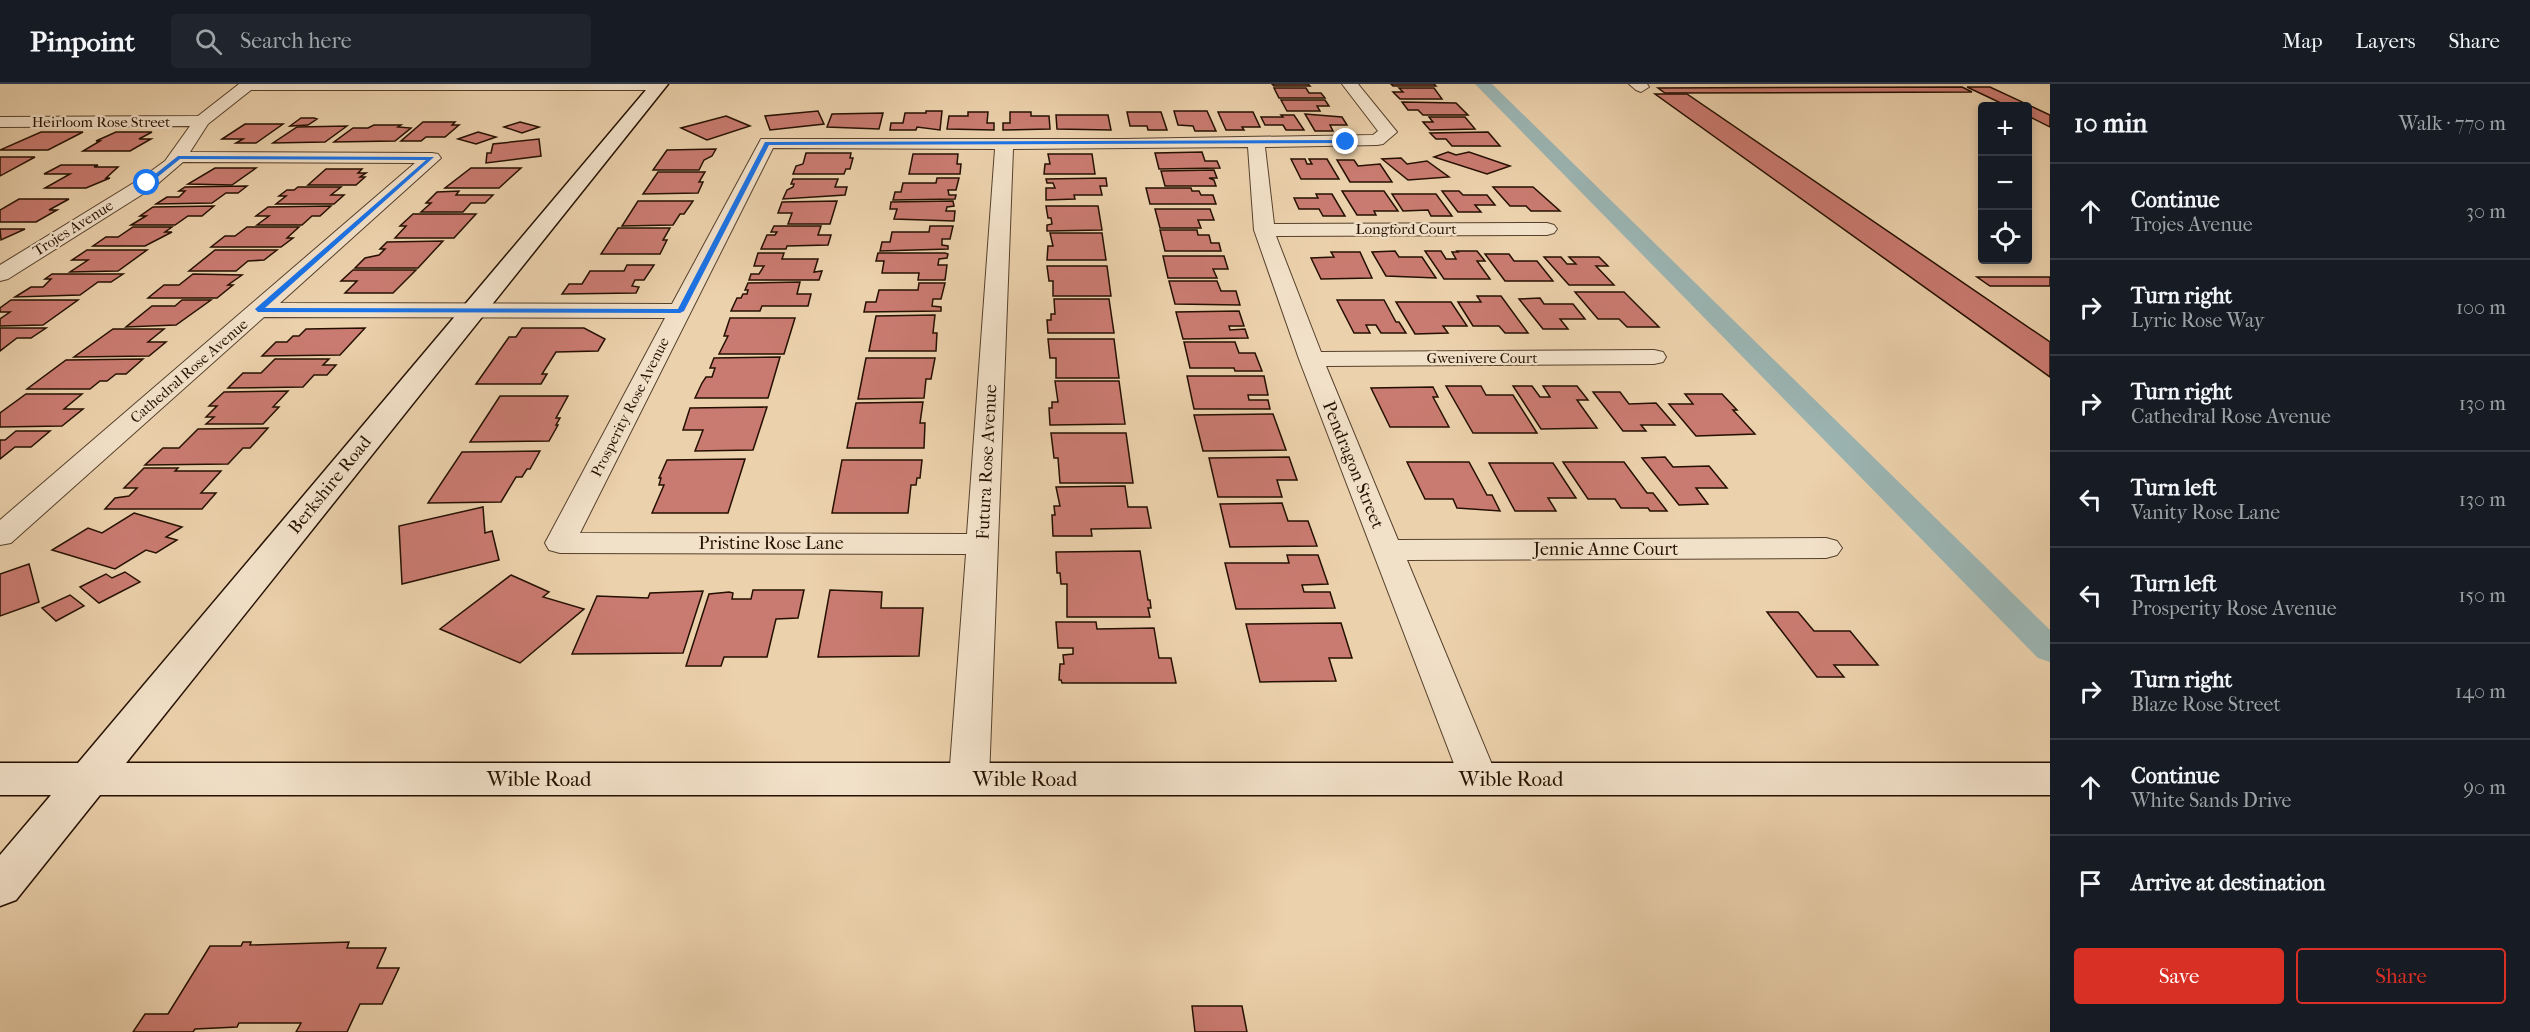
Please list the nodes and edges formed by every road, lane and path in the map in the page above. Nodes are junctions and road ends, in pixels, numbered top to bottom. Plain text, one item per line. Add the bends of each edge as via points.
1 (249, 84) edge
2 (660, 84) edge
3 (1350, 84) edge
4 (8, 122) edge
5 (202, 122) junction
6 (0, 130) edge
7 (1256, 142) junction
8 (1004, 144) junction
9 (178, 158) junction
10 (1547, 229) dead end
11 (1264, 230) junction
12 (0, 274) edge
13 (258, 310) junction
14 (474, 310) junction
15 (680, 311) junction
16 (1654, 357) dead end
17 (1311, 359) junction
18 (0, 536) edge
19 (560, 543) joint
20 (982, 544) junction
21 (1826, 548) dead end
22 (1387, 550) junction
23 (0, 779) edge
24 (88, 779) junction
25 (969, 779) junction
26 (1478, 779) junction
27 (2050, 779) edge
28 (0, 887) edge

1 - 2 street
1 - 5 street, Trojes Avenue
2 - 14 street, Berkshire Road
3 - 7 street via 1388,132 1377,140
4 - 5 street, Heirloom Rose Street
4 - 6 street
5 - 9 street, Trojes Avenue
7 - 8 street
7 - 11 street, Pendragon Street
8 - 15 street, Prosperity Rose Avenue via 767,143
8 - 20 street, Futura Rose Avenue
9 - 12 street, Trojes Avenue via 147,183
9 - 13 street, Cathedral Rose Avenue via 432,158
10 - 11 street, Longford Court
11 - 17 street, Pendragon Street
13 - 14 street
13 - 18 street, Cathedral Rose Avenue
14 - 15 street
14 - 24 street, Berkshire Road
15 - 19 street, Prosperity Rose Avenue
16 - 17 street, Gwenivere Court
17 - 22 street, Pendragon Street
19 - 20 street, Pristine Rose Lane
20 - 25 street, Futura Rose Avenue
21 - 22 street, Jennie Anne Court
22 - 26 street, Pendragon Street
23 - 24 street, Wible Road
24 - 25 street, Wible Road
24 - 28 street, Berkshire Road
25 - 26 street, Wible Road
26 - 27 street, Wible Road

